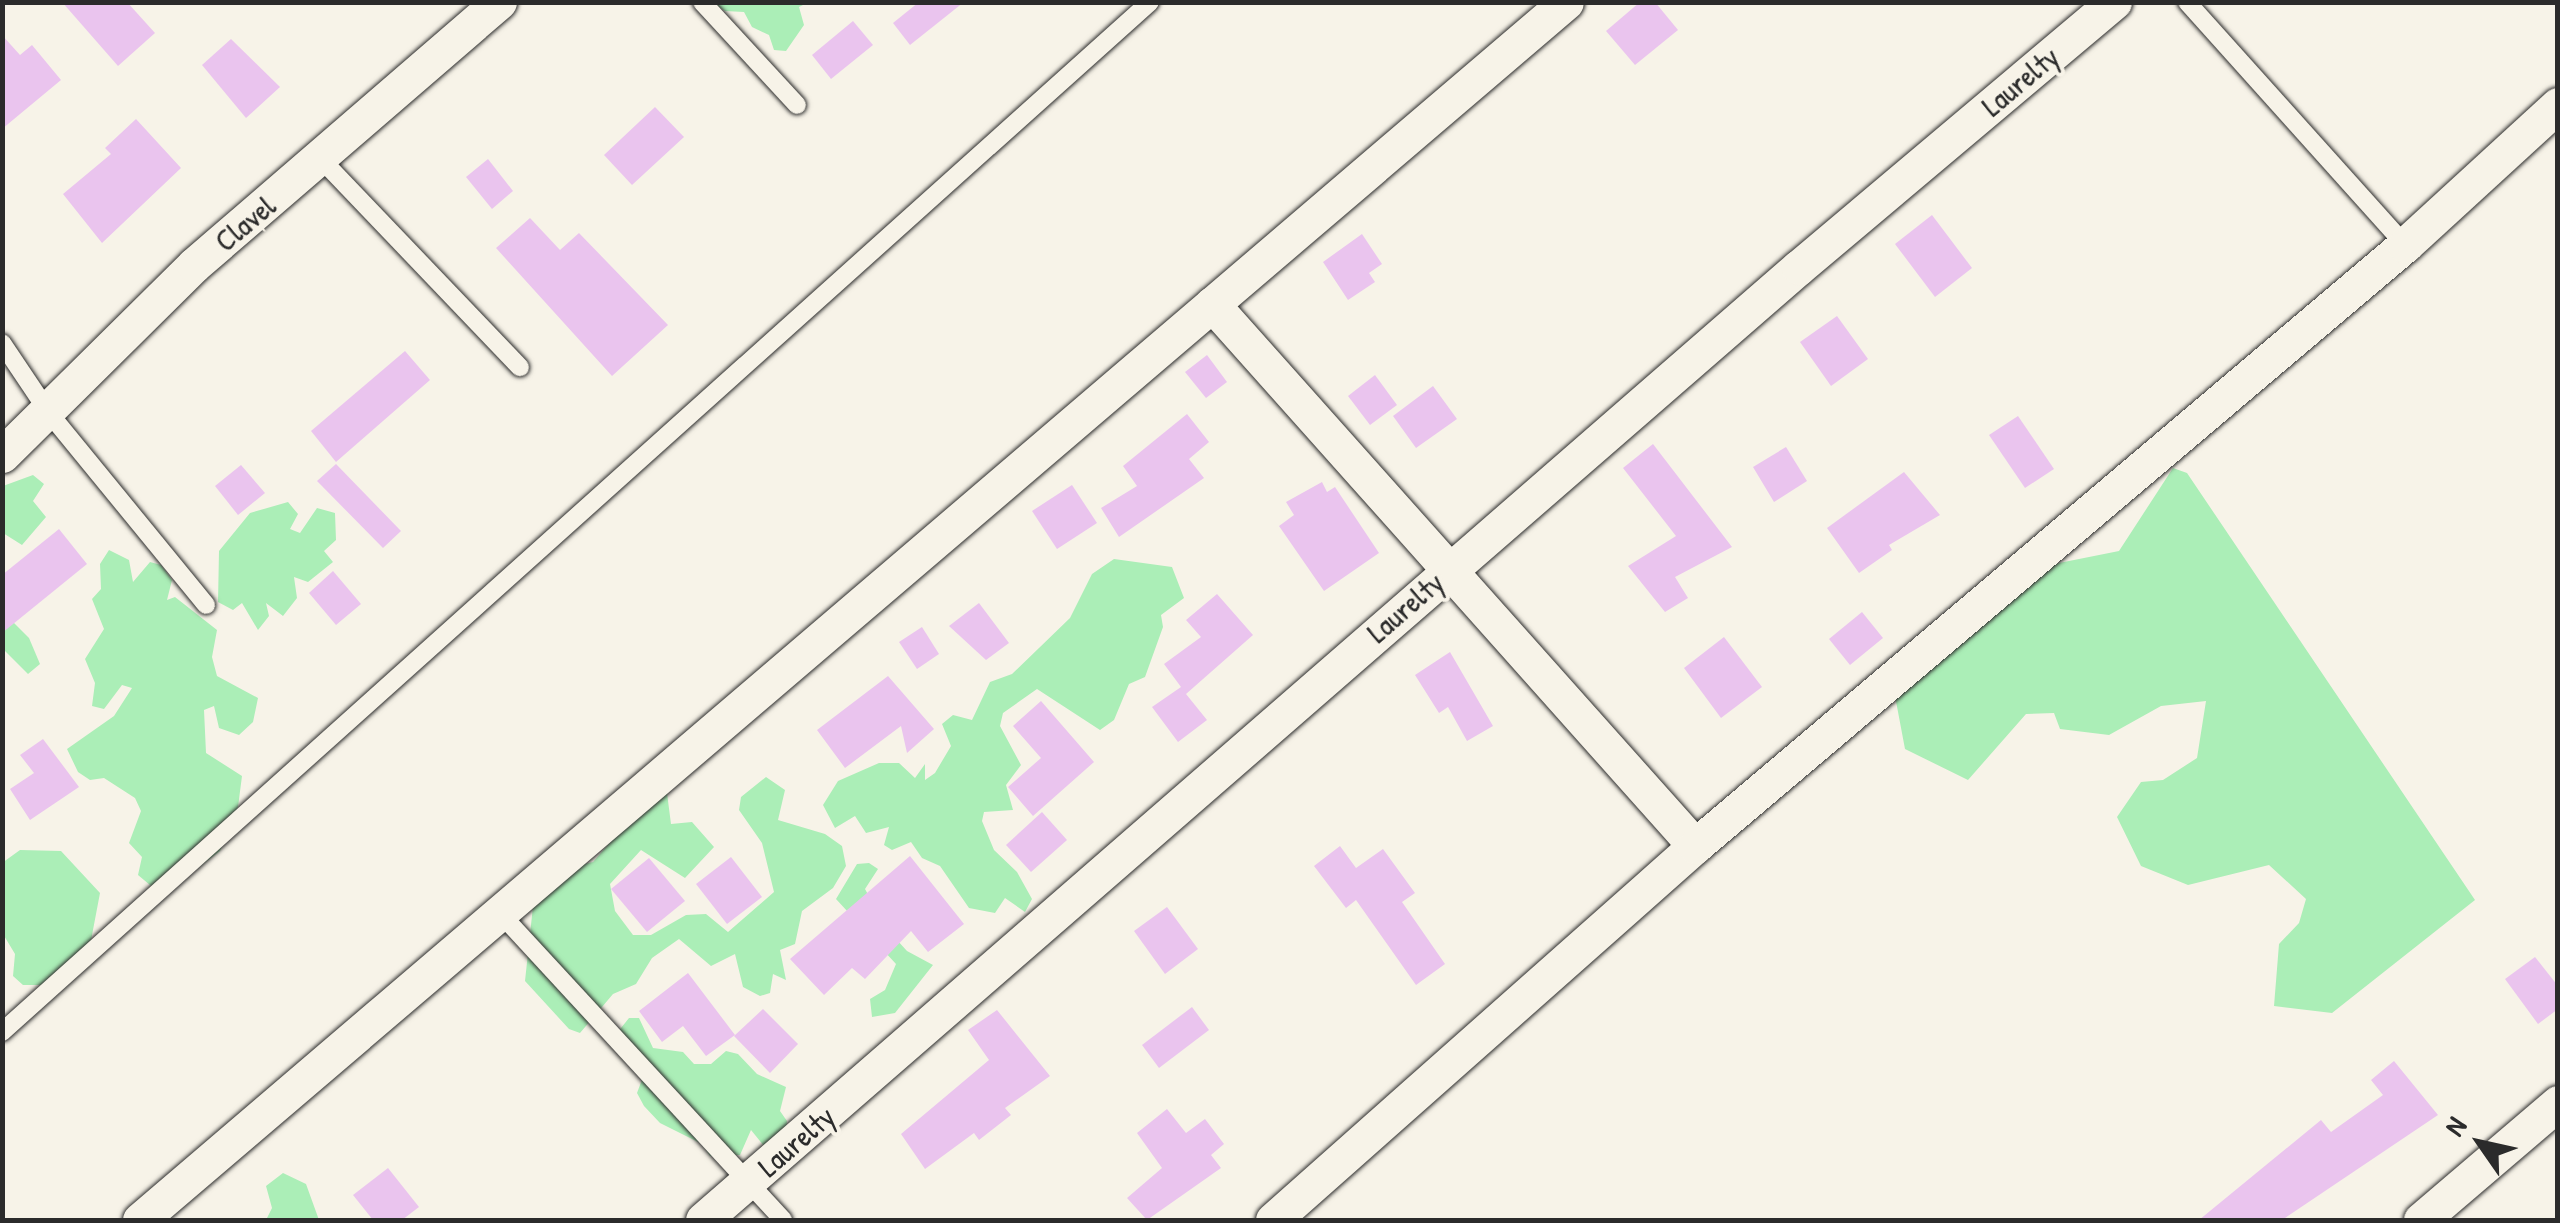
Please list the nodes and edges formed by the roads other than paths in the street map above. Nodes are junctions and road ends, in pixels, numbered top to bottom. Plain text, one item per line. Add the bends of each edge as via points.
1 (499, 2) edge
2 (702, 2) edge
3 (1150, 2) edge
4 (1566, 2) edge
5 (2114, 2) edge
6 (2186, 2) edge
7 (797, 105) dead end
8 (2558, 106) edge
9 (321, 159) junction
10 (2405, 245) junction
11 (1212, 304) junction
12 (2, 343) edge
13 (520, 367) dead end
14 (50, 413) junction
15 (2, 455) edge
16 (1447, 571) junction
17 (206, 605) dead end
18 (1696, 846) junction
19 (499, 912) junction
20 (2, 1032) edge
21 (2558, 1103) edge
22 (750, 1182) junction
23 (140, 1220) edge
24 (703, 1220) edge
25 (783, 1220) edge
26 (1273, 1220) edge
27 (2421, 1220) edge

1 - 9 street, Clavel
2 - 7 lane
3 - 20 lane
4 - 11 street
5 - 16 street, Laurelty
6 - 10 lane
8 - 10 street
9 - 13 lane
9 - 14 street, Clavel via 194,266
10 - 18 street
11 - 16 street
11 - 19 street
12 - 14 lane
14 - 15 street, Clavel
14 - 17 lane
16 - 18 street
16 - 22 street, Laurelty
18 - 26 street
19 - 22 lane
19 - 23 street
21 - 27 street
22 - 24 street, Laurelty
22 - 25 lane

